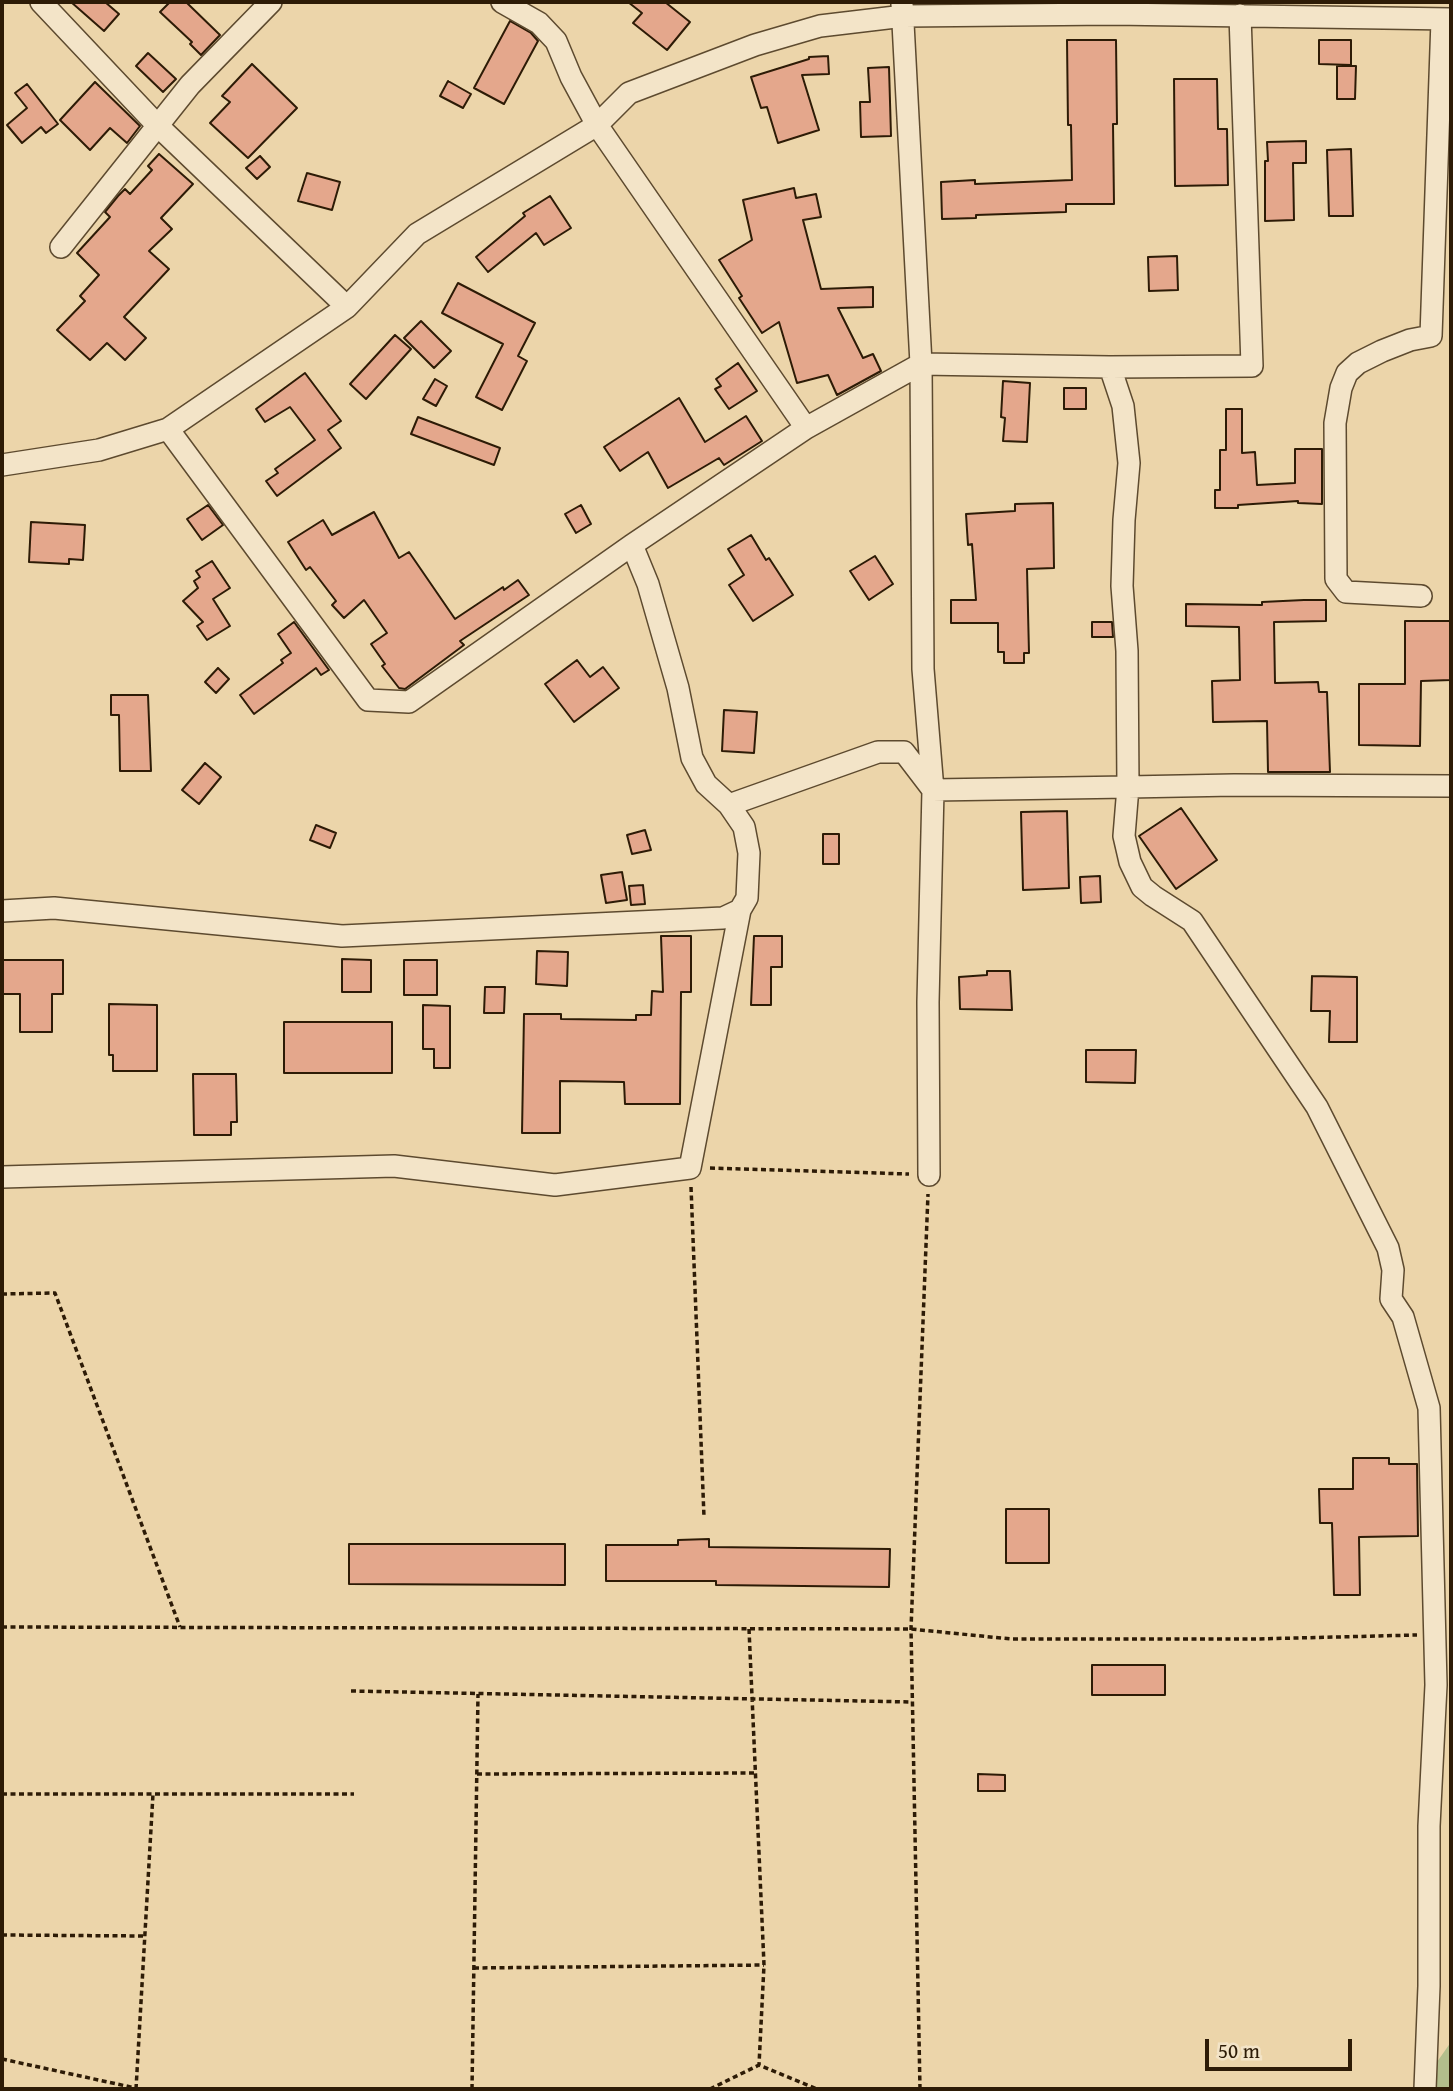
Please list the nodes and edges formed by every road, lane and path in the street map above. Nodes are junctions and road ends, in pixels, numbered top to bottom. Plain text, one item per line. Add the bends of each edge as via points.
1 (41, 2) edge
2 (271, 2) edge
3 (502, 2) edge
4 (1113, 8) edge
5 (903, 9) edge
6 (1240, 15) junction
7 (1446, 20) edge
8 (597, 125) junction
9 (158, 126) junction
10 (61, 247) dead end
11 (347, 307) junction
12 (921, 364) junction
13 (1110, 367) junction
14 (806, 428) junction
15 (168, 429) junction
16 (2, 465) edge
17 (632, 545) junction
18 (1421, 596) dead end
19 (1451, 786) edge
20 (1128, 787) junction
21 (933, 790) junction
22 (729, 805) junction
23 (740, 910) junction
24 (2, 911) edge
25 (690, 1168) junction
26 (929, 1175) junction
27 (2, 1177) edge
28 (2, 1294) edge
29 (704, 1517) dead end
30 (2, 1627) edge
31 (180, 1628) junction
32 (749, 1629) junction
33 (911, 1629) junction
34 (1433, 1634) junction
35 (351, 1691) dead end
36 (478, 1694) junction
37 (752, 1699) junction
38 (913, 1702) junction
39 (756, 1773) junction
40 (477, 1774) junction
41 (2, 1794) edge
42 (153, 1794) junction
43 (354, 1794) dead end
44 (2, 1935) edge
45 (145, 1936) junction
46 (764, 1965) junction
47 (474, 1968) junction
48 (2, 2059) edge
49 (759, 2064) junction
50 (137, 2089) edge
51 (472, 2089) edge
52 (710, 2089) edge
53 (817, 2089) edge
54 (920, 2089) edge
55 (1425, 2089) edge

1 - 9 street
2 - 9 street via 190,85
3 - 8 street via 539,23 556,41
4 - 5 street
4 - 6 street
5 - 8 street via 755,45 629,93
5 - 12 street
6 - 7 street
6 - 13 street via 1252,366
7 - 18 street via 1431,336 1382,351 1352,368 1341,388 1335,423 1336,579 1346,592
8 - 11 street via 417,234
8 - 14 street
9 - 10 street
9 - 11 street
11 - 15 street
12 - 13 street
12 - 14 street
12 - 21 street via 923,668
13 - 20 street via 1123,406 1129,463 1122,586 1128,651
14 - 17 street
15 - 16 street via 99,450
15 - 17 street via 368,700 409,702
17 - 22 street via 648,584 692,758 706,784
19 - 20 street
20 - 21 street
20 - 34 street via 1124,836 1142,887 1192,921 1317,1107 1388,1248 1394,1270 1391,1299 1403,1317 1429,1408
21 - 22 street via 904,752 878,752
21 - 26 street
22 - 23 street via 744,827 749,853 747,898
23 - 24 street via 723,918 342,936 54,908
23 - 25 street
25 - 26 path
25 - 27 street via 555,1185 394,1166
25 - 29 path
26 - 33 path
28 - 31 path via 55,1293
30 - 31 path
31 - 32 path
32 - 33 path
32 - 37 path
33 - 34 path via 1011,1639
33 - 38 path
34 - 55 street via 1436,1685
35 - 36 path
36 - 37 path
36 - 40 path
37 - 38 path
37 - 39 path
38 - 54 path
39 - 40 path
39 - 46 path
40 - 47 path
41 - 42 path
42 - 43 path
42 - 45 path
44 - 45 path
45 - 50 path
46 - 47 path
46 - 49 path
47 - 51 path
48 - 50 path
49 - 52 path
49 - 53 path

